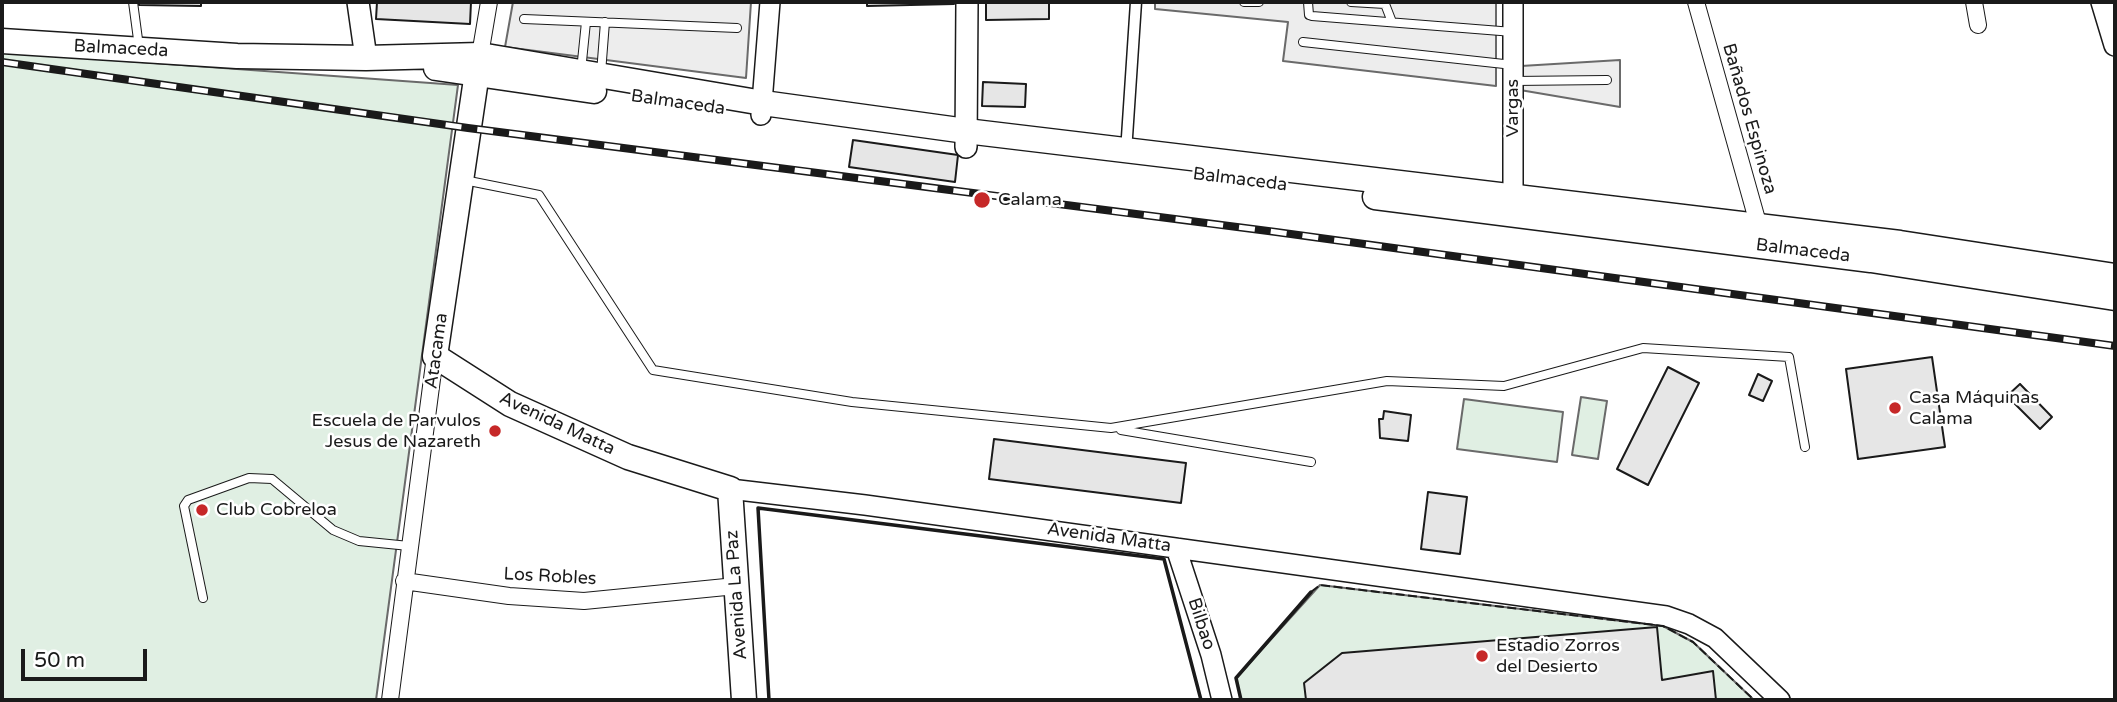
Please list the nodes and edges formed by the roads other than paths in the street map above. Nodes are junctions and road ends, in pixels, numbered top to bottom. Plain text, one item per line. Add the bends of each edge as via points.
1 (133, 2) edge
2 (358, 2) edge
3 (489, 2) edge
4 (770, 2) edge
5 (967, 2) edge
6 (1136, 2) edge
7 (1244, 2) edge
8 (1259, 2) edge
9 (1308, 2) edge
10 (1351, 2) edge
11 (1513, 2) edge
12 (1696, 2) edge
13 (1974, 2) edge
14 (2107, 4) edge
15 (524, 19) dead end
16 (586, 22) junction
17 (605, 22) junction
18 (1392, 22) junction
19 (1978, 26) dead end
20 (737, 28) dead end
21 (1513, 32) junction
22 (2, 41) edge
23 (1303, 42) dead end
24 (2115, 45) edge
25 (139, 50) junction
26 (366, 58) junction
27 (479, 65) junction
28 (1513, 73) junction
29 (591, 74) junction
30 (1607, 80) dead end
31 (762, 109) junction
32 (966, 139) junction
33 (1126, 152) junction
34 (463, 180) junction
35 (1513, 204) junction
36 (1762, 236) junction
37 (2115, 276) edge
38 (2115, 298) edge
39 (435, 356) junction
40 (1111, 428) junction
41 (1805, 447) dead end
42 (1311, 462) dead end
43 (730, 489) junction
44 (409, 546) junction
45 (1176, 548) junction
46 (404, 582) junction
47 (736, 586) junction
48 (203, 598) dead end
49 (390, 700) edge
50 (744, 700) edge
51 (1222, 700) edge
52 (1780, 700) edge

1 - 25 lane
2 - 26 main road
3 - 27 street, Atacama
4 - 31 street
5 - 32 main road
6 - 33 street
7 - 8 lane
9 - 18 lane via 1312,16
10 - 18 lane via 1385,4
11 - 21 street, Vargas
12 - 36 street, Bañados Espinoza
13 - 19 street
14 - 24 main road
15 - 16 lane
16 - 17 lane
16 - 29 lane
17 - 20 lane
17 - 29 lane
18 - 21 lane
21 - 28 street, Vargas
22 - 25 main road, Balmaceda
23 - 28 lane
25 - 26 main road, Balmaceda
26 - 27 main road, Balmaceda
27 - 29 main road, Balmaceda
27 - 31 main road, Balmaceda
27 - 34 main road, Atacama
28 - 30 lane
28 - 35 street, Vargas
29 - 31 main road, Balmaceda
31 - 32 main road, Balmaceda
32 - 33 main road, Balmaceda
32 - 35 main road, Balmaceda
33 - 35 main road, Balmaceda
34 - 39 main road, Atacama
34 - 40 lane via 539,195 653,370 852,402
35 - 36 main road, Balmaceda
36 - 37 main road, Balmaceda via 1900,243
36 - 38 main road, Balmaceda via 1884,262
39 - 43 main road, Avenida Matta via 510,404 604,447
39 - 44 street, Atacama
40 - 41 lane via 1387,381 1504,386 1643,348 1789,357
40 - 42 lane
43 - 45 street, Avenida Matta
43 - 47 main road, Avenida La Paz
44 - 46 street, Atacama
44 - 48 lane via 359,541 333,530 272,479 249,478 188,500 184,506
45 - 51 street, Bilbao
45 - 52 street, Avenida Matta via 1666,616 1715,639
46 - 47 street, Los Robles via 584,601
46 - 49 street, Atacama
47 - 50 main road, Avenida La Paz

